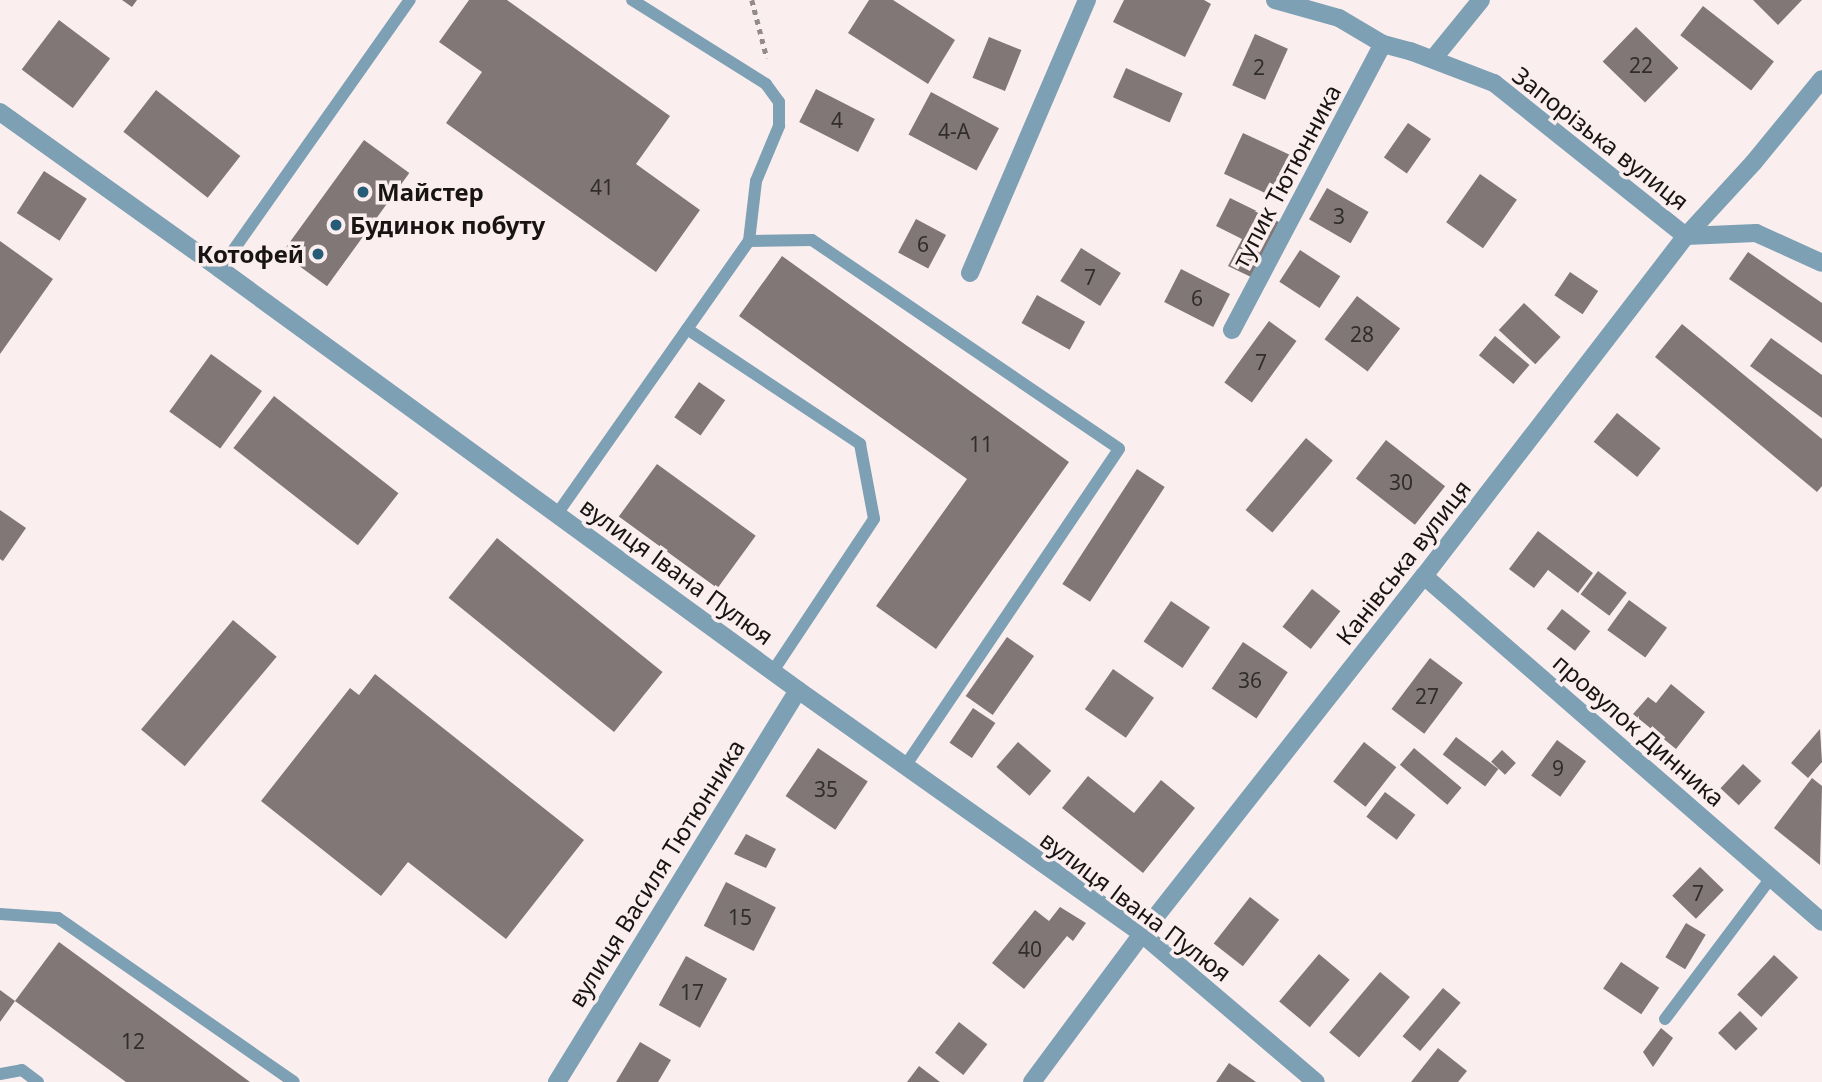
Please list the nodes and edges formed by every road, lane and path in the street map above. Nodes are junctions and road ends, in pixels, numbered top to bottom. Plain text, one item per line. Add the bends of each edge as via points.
1 (410, 0) edge
2 (632, 0) edge
3 (752, 0) edge
4 (1087, 0) edge
5 (1275, 0) edge
6 (1481, 0) edge
7 (1383, 44) junction
8 (1433, 59) junction
9 (1822, 79) edge
10 (779, 102) junction
11 (0, 112) edge
12 (1686, 236) junction
13 (749, 241) junction
14 (1822, 262) edge
15 (220, 269) junction
16 (970, 273) dead end
17 (687, 329) junction
18 (1232, 330) dead end
19 (557, 514) junction
20 (1424, 576) junction
21 (773, 671) junction
22 (798, 690) junction
23 (905, 766) junction
24 (1771, 878) junction
25 (0, 915) edge
26 (1822, 922) edge
27 (1142, 934) junction
28 (1665, 1019) dead end
29 (0, 1074) edge
30 (38, 1082) edge
31 (294, 1082) edge
32 (557, 1082) edge
33 (1032, 1082) edge
34 (1317, 1082) edge

1 - 15 lane
2 - 10 lane via 765,85
3 - 10 path
4 - 16 street
5 - 7 street, Запорізька вулиця via 1339,18
6 - 8 street
7 - 8 street, Запорізька вулиця
7 - 18 street, тупик Тютюнника
8 - 12 street, Запорізька вулиця via 1494,83
9 - 12 street, Канівська вулиця
10 - 13 lane via 779,125 756,181
11 - 15 street, вулиця Івана Пулюя
12 - 14 street, Запорізька вулиця via 1756,233
12 - 20 street, Канівська вулиця
13 - 17 lane
13 - 23 lane via 812,240 1119,449
15 - 19 street, вулиця Івана Пулюя
17 - 19 lane
17 - 21 lane via 860,444 874,519
19 - 21 street, вулиця Івана Пулюя
20 - 24 street, провулок Динника
20 - 27 street, Канівська вулиця
21 - 22 street, вулиця Івана Пулюя
22 - 23 street, вулиця Івана Пулюя
22 - 32 street, вулиця Василя Тютюнника
23 - 27 street, вулиця Івана Пулюя
24 - 26 street, провулок Динника
24 - 28 lane
25 - 31 lane via 58,918
27 - 33 street, Канівська вулиця
27 - 34 street, вулиця Івана Пулюя
29 - 30 lane via 22,1070

